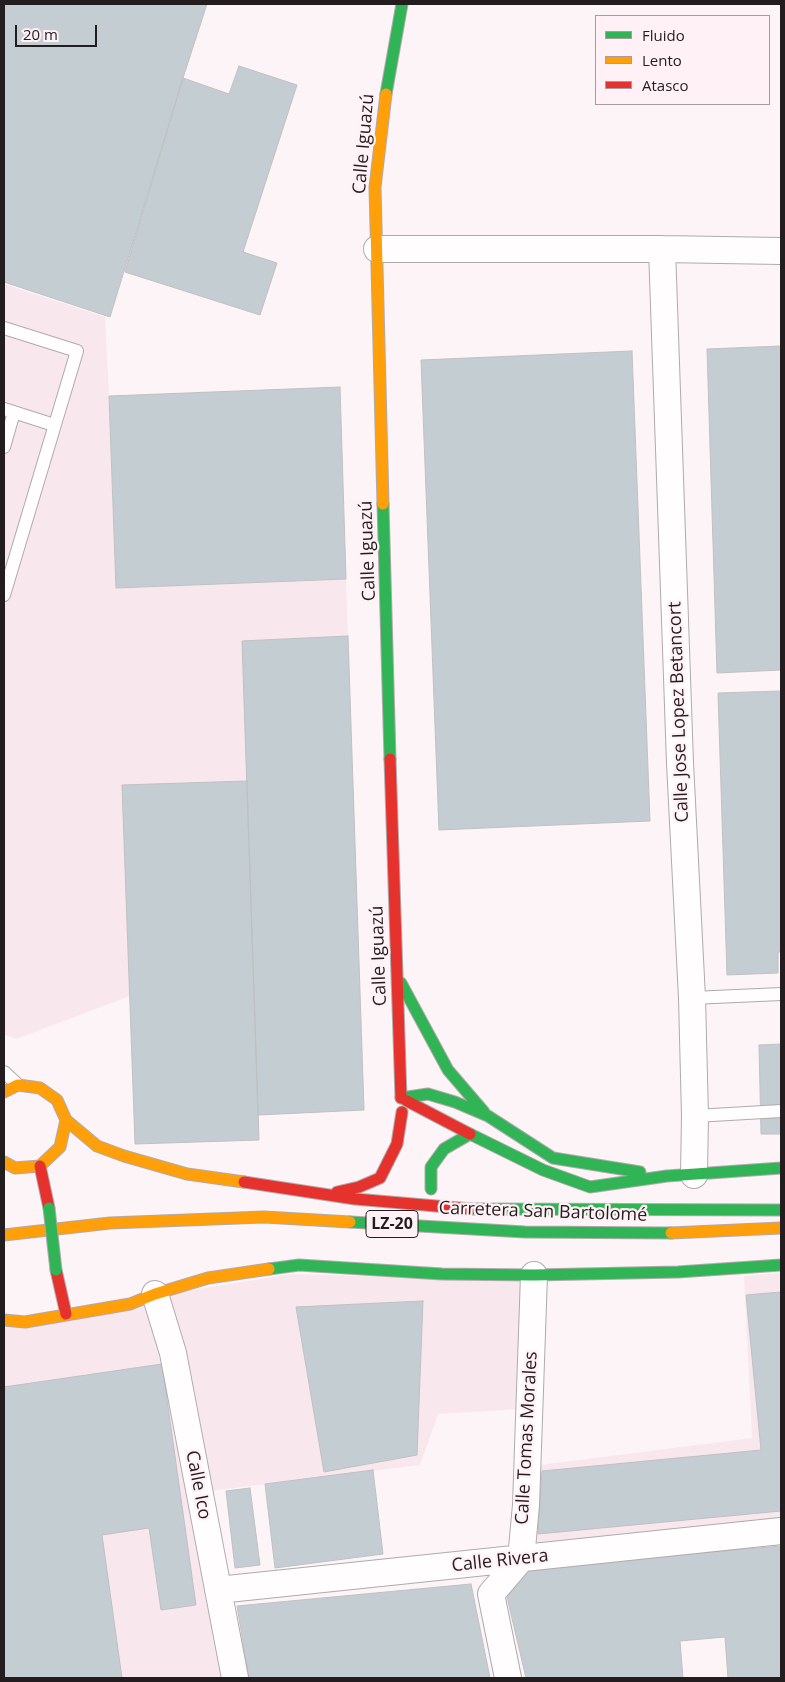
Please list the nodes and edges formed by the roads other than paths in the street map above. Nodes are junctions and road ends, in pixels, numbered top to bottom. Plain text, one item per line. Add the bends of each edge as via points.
1 (402, 4) edge
2 (377, 249) junction
3 (662, 249) junction
4 (781, 251) edge
5 (4, 328) edge
6 (9, 411) edge
7 (54, 425) junction
8 (4, 447) edge
9 (4, 595) edge
10 (398, 977) junction
11 (781, 994) edge
12 (692, 998) junction
13 (4, 1072) edge
14 (18, 1085) junction
15 (4, 1092) edge
16 (402, 1105) junction
17 (781, 1111) edge
18 (488, 1116) junction
19 (695, 1116) junction
20 (66, 1120) junction
21 (470, 1134) junction
22 (408, 1139) dead end
23 (4, 1162) edge
24 (40, 1166) junction
25 (781, 1168) edge
26 (419, 1170) dead end
27 (694, 1175) junction
28 (667, 1176) junction
29 (431, 1189) junction
30 (328, 1194) junction
31 (455, 1208) junction
32 (781, 1210) edge
33 (781, 1228) edge
34 (4, 1235) edge
35 (60, 1244) dead end
36 (42, 1246) dead end
37 (781, 1265) edge
38 (534, 1276) junction
39 (155, 1294) junction
40 (66, 1314) junction
41 (4, 1320) edge
42 (781, 1531) edge
43 (521, 1559) junction
44 (218, 1590) junction
45 (234, 1678) edge
46 (508, 1678) edge

1 - 2 street, Calle Iguazú via 388,78 375,187
2 - 3 street
2 - 10 street, Calle Iguazú
3 - 4 street
3 - 12 street, Calle Jose Lopez Betancort via 680,763
5 - 7 lane via 77,351
6 - 7 lane
6 - 8 lane
7 - 9 lane
10 - 16 street, Calle Iguazú
10 - 18 street via 448,1070
11 - 12 lane
12 - 19 street, Calle Jose Lopez Betancort
13 - 14 lane
14 - 15 street
14 - 20 street via 40,1088 57,1100
16 - 18 street via 428,1094
16 - 21 street
16 - 22 street
16 - 30 street via 397,1144 380,1178
17 - 19 lane
18 - 28 street via 553,1158
19 - 27 street, Calle Jose Lopez Betancort
20 - 24 street via 60,1147
20 - 30 street, Carretera San Bartolomé via 97,1146 124,1156 188,1174
21 - 28 street via 544,1170 590,1187
21 - 29 street via 444,1149 431,1167
23 - 24 street via 15,1168
24 - 40 street, bridge
25 - 27 street
26 - 29 street
27 - 28 street
29 - 31 street
30 - 31 street, Carretera San Bartolomé
31 - 32 street, Carretera San Bartolomé
33 - 34 street, Carretera San Bartolomé / LZ-20 via 667,1233 525,1232 264,1217 110,1222
35 - 36 street
37 - 38 street
38 - 39 street via 299,1265 208,1278
38 - 43 street, Calle Tomas Morales
39 - 40 street via 130,1304
39 - 44 street, Calle Ico via 173,1353
40 - 41 street via 25,1322
42 - 43 street, Calle Rivera
43 - 44 street, Calle Rivera
43 - 46 street via 491,1594
44 - 45 street, Calle Ico

